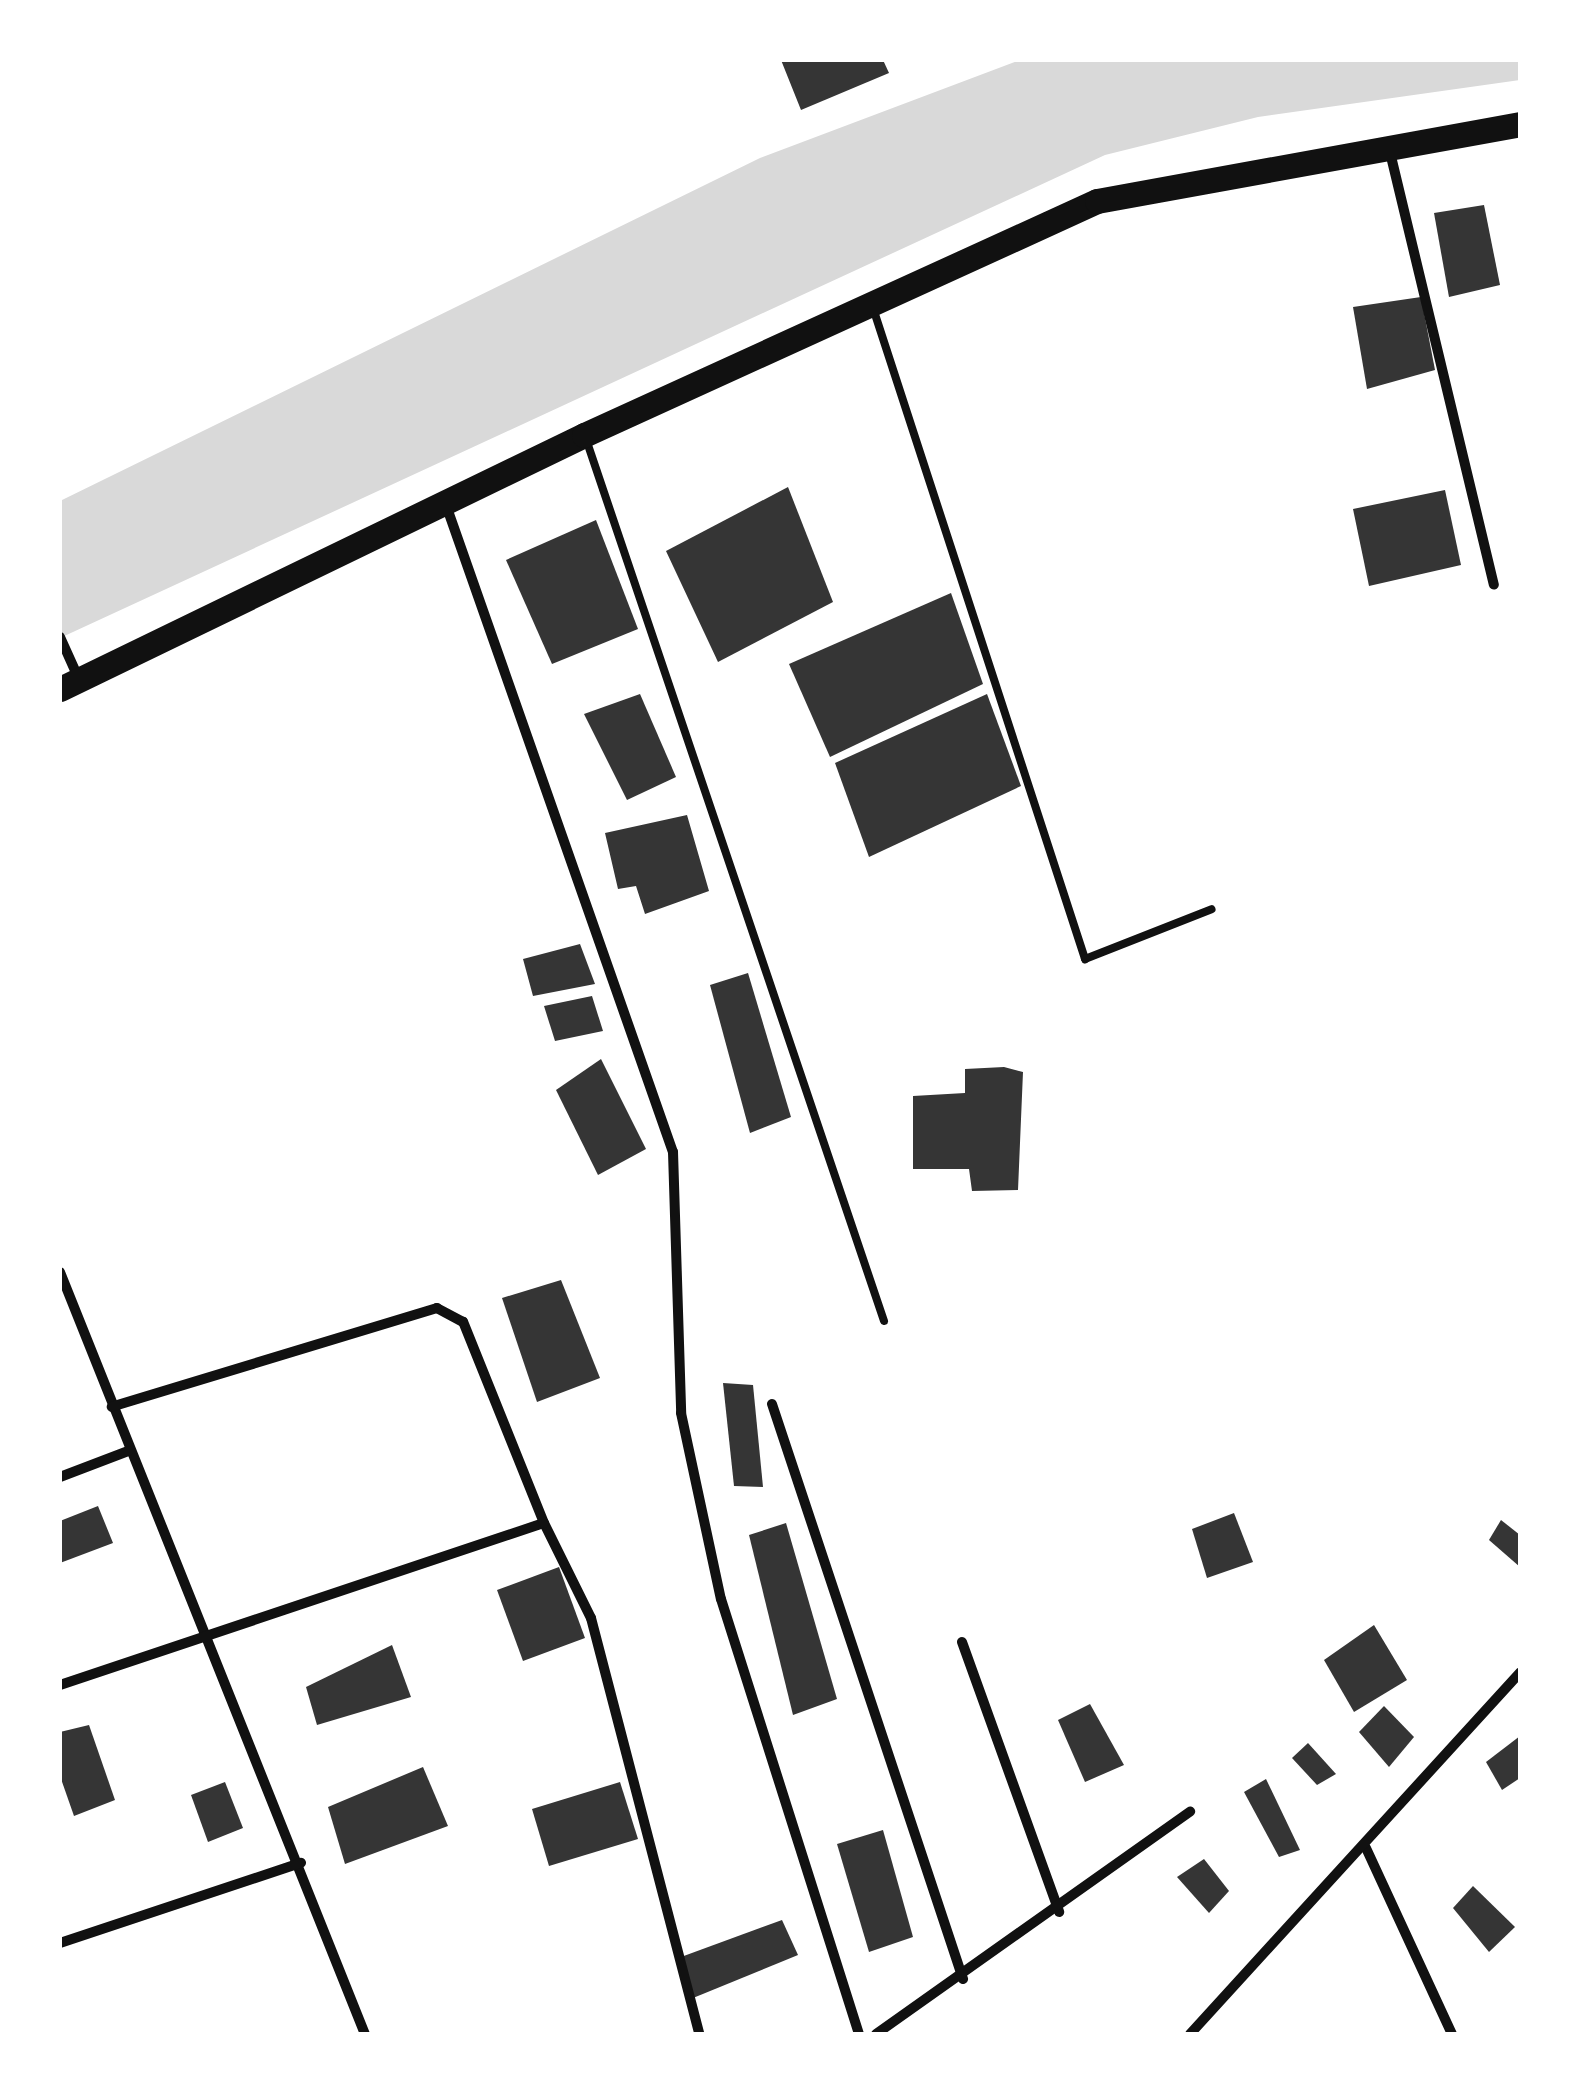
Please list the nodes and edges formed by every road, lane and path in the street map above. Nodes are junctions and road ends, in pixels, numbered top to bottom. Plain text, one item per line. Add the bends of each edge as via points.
1 (1520, 124) edge
2 (1388, 142) junction
3 (871, 304) junction
4 (584, 434) junction
5 (446, 504) junction
6 (1494, 585) dead end
7 (60, 637) edge
8 (70, 677) edge
9 (1212, 909) dead end
10 (60, 1272) edge
11 (884, 1320) dead end
12 (772, 1404) dead end
13 (112, 1408) junction
14 (128, 1451) junction
15 (60, 1477) edge
16 (544, 1523) junction
17 (200, 1634) junction
18 (962, 1642) dead end
19 (1520, 1672) edge
20 (60, 1685) edge
21 (1190, 1812) dead end
22 (1366, 1848) junction
23 (301, 1862) junction
24 (1059, 1912) junction
25 (60, 1943) edge
26 (963, 1979) junction
27 (365, 2034) edge
28 (698, 2034) edge
29 (859, 2034) edge
30 (876, 2034) edge
31 (1190, 2034) edge
32 (1452, 2034) edge

1 - 2 main road
2 - 3 main road via 1097,201
2 - 6 street
3 - 4 main road
3 - 9 lane via 1085,959
4 - 5 main road
4 - 11 lane
5 - 8 main road
5 - 29 street via 672,1152 681,1412 721,1598
7 - 8 street
10 - 13 street
12 - 26 street
13 - 14 street
13 - 16 street via 437,1308 463,1322
14 - 15 street
14 - 17 street
16 - 17 street
16 - 28 street via 590,1618
17 - 20 street
17 - 23 street
18 - 24 street
19 - 22 street
21 - 24 street
22 - 31 street
22 - 32 street
23 - 25 street
23 - 27 street
24 - 26 street
26 - 30 street

